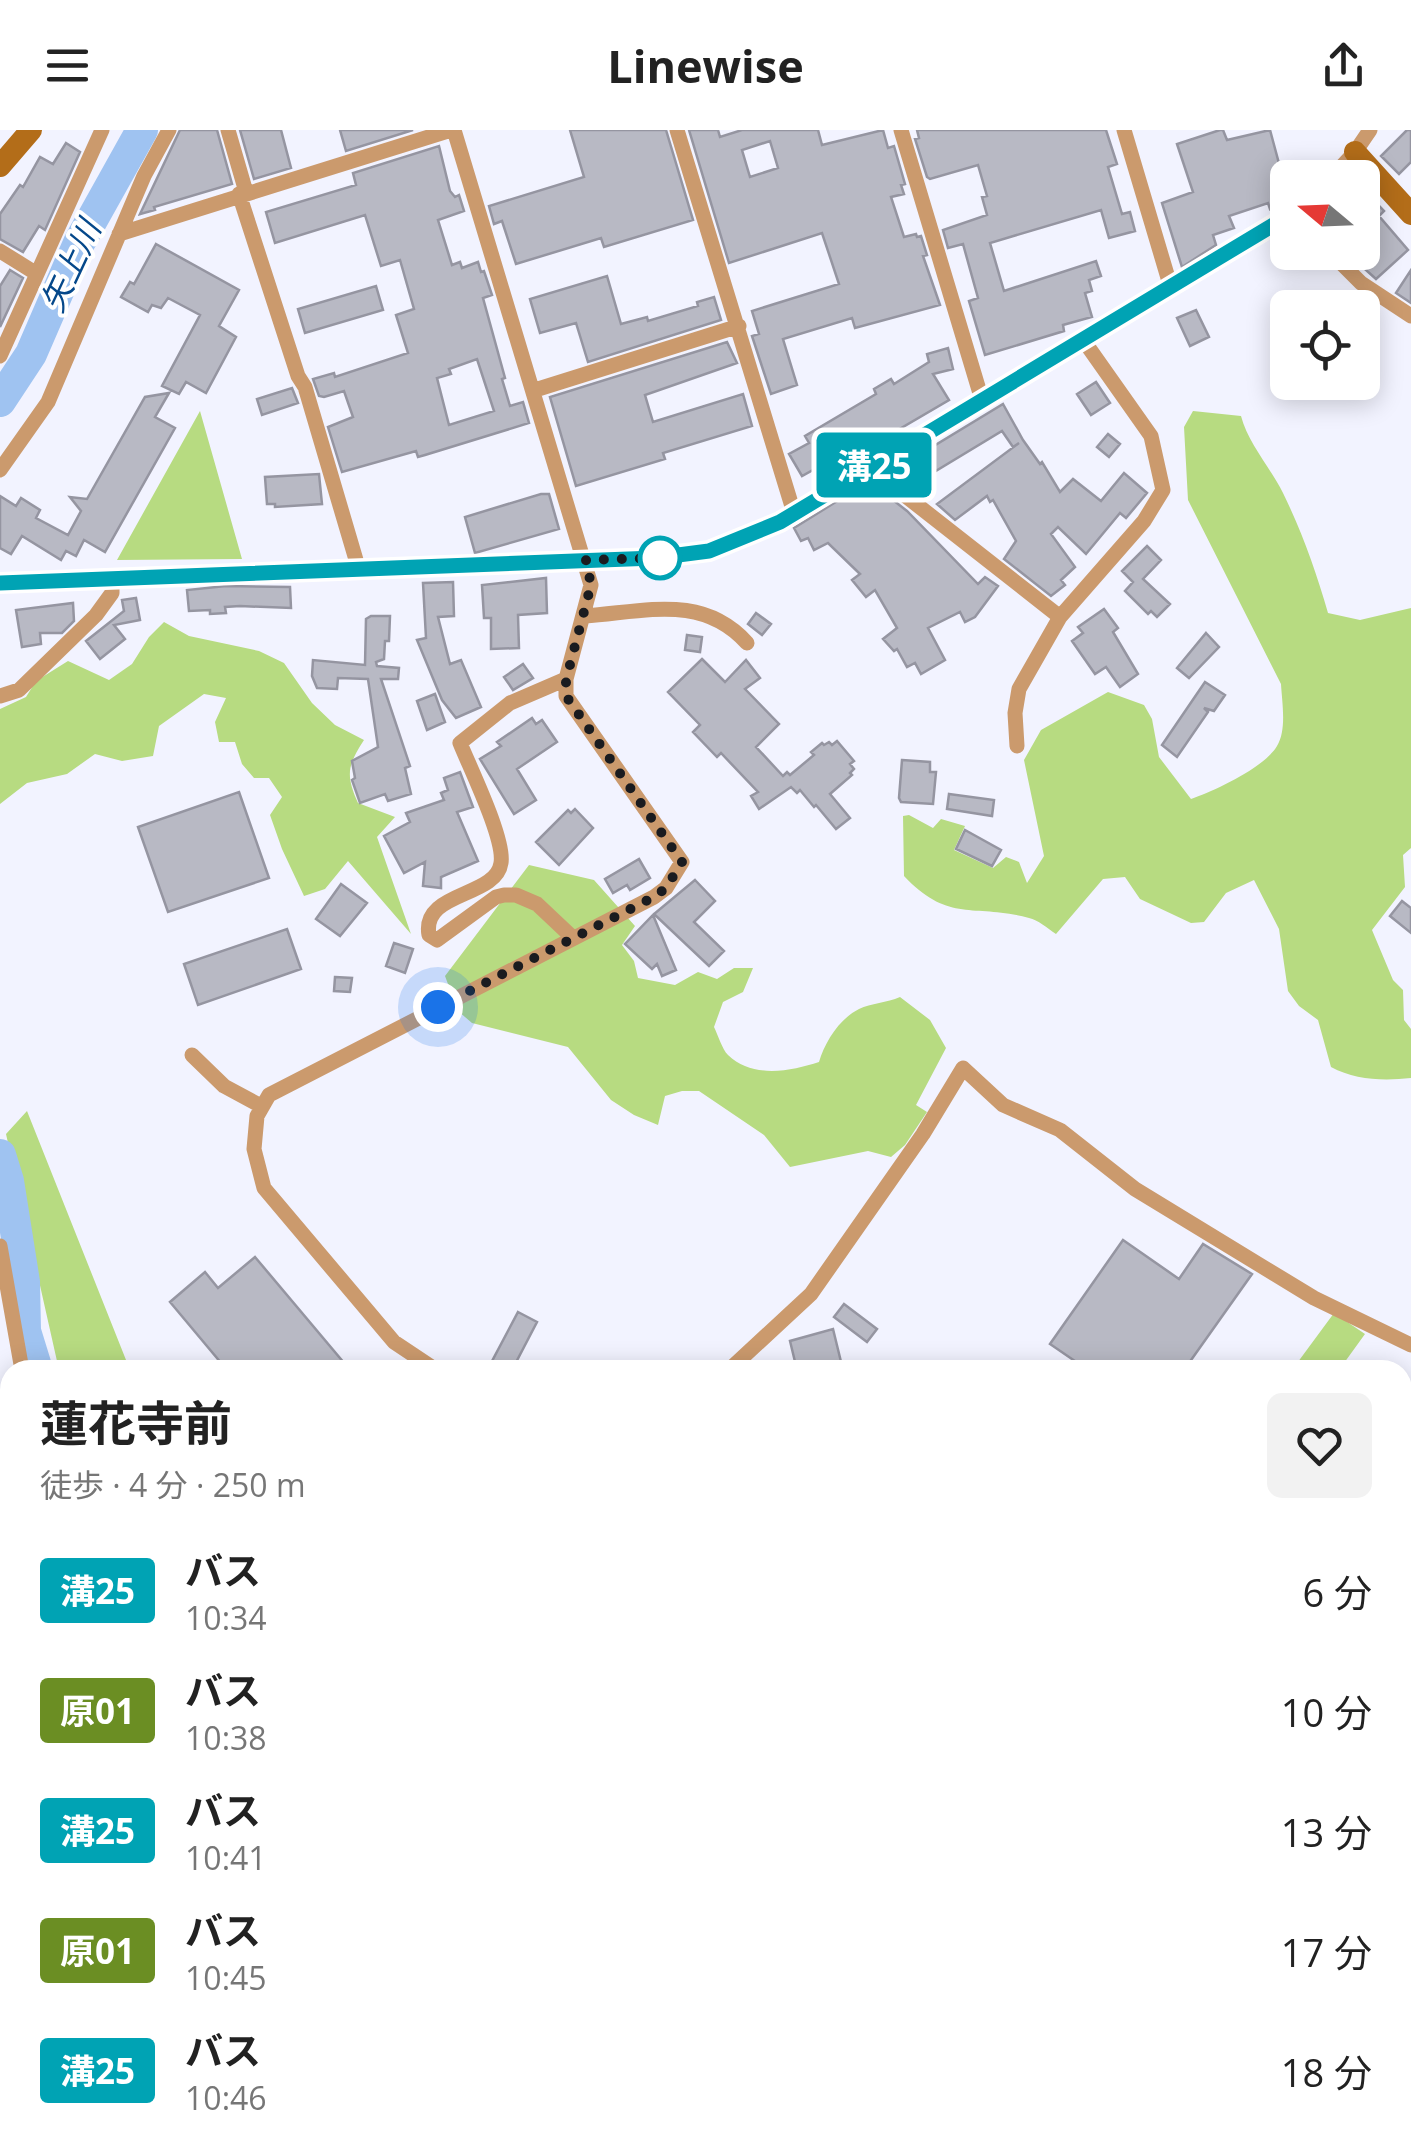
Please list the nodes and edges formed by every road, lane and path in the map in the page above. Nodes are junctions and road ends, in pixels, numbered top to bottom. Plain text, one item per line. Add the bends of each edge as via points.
1 (31, 130) edge
2 (102, 130) edge
3 (169, 130) edge
4 (228, 130) edge
5 (453, 130) edge
6 (678, 130) edge
7 (901, 130) edge
8 (1124, 130) edge
9 (1370, 130) edge
10 (1352, 141) edge
11 (0, 166) edge
12 (243, 193) junction
13 (1411, 214) edge
14 (1270, 227) edge
15 (119, 234) junction
16 (0, 251) edge
17 (1347, 270) edge
18 (37, 274) junction
19 (1171, 288) junction
20 (1411, 316) edge
21 (739, 326) junction
22 (1084, 341) junction
23 (0, 356) edge
24 (535, 390) junction
25 (982, 400) junction
26 (870, 468) junction
27 (0, 470) edge
28 (794, 514) junction
29 (586, 560) junction
30 (358, 570) junction
31 (112, 578) junction
32 (0, 584) edge
33 (585, 616) junction
34 (1060, 617) junction
35 (748, 642) dead end
36 (566, 680) junction
37 (0, 696) edge
38 (1017, 746) dead end
39 (572, 937) junction
40 (192, 1055) dead end
41 (261, 1106) junction
42 (0, 1246) edge
43 (1411, 1345) edge
44 (20, 1360) edge
45 (421, 1360) edge
46 (741, 1360) edge

1 - 11 street
2 - 18 street
3 - 15 street
4 - 12 street
5 - 12 street
5 - 24 street
6 - 21 street
7 - 25 street
8 - 19 street
9 - 10 street
10 - 13 street
12 - 15 street
12 - 30 street
14 - 19 street
15 - 27 street via 48,402
16 - 18 street
17 - 20 street
18 - 23 street
19 - 22 street
21 - 24 street
21 - 28 street
22 - 25 street
22 - 34 street via 1151,436 1162,490 1144,521
24 - 29 street
25 - 26 street
26 - 28 street
26 - 34 street
28 - 29 street via 709,551
29 - 30 street
29 - 33 street via 591,585
30 - 31 street
31 - 32 street
31 - 37 street via 112,594 96,615 19,690
33 - 35 street via 680,608 725,624
33 - 36 street
34 - 38 street via 1019,688
36 - 39 street via 570,706 682,862 654,897
36 - 39 street via 510,703 460,743 502,862 496,876 432,912 427,924 437,940 496,897 516,895 537,904
39 - 41 street via 269,1095
40 - 41 street via 224,1086
41 - 45 street via 254,1148 264,1188 394,1342
42 - 44 street
43 - 46 street via 1314,1298 1135,1189 1060,1130 1004,1106 963,1068 810,1294

